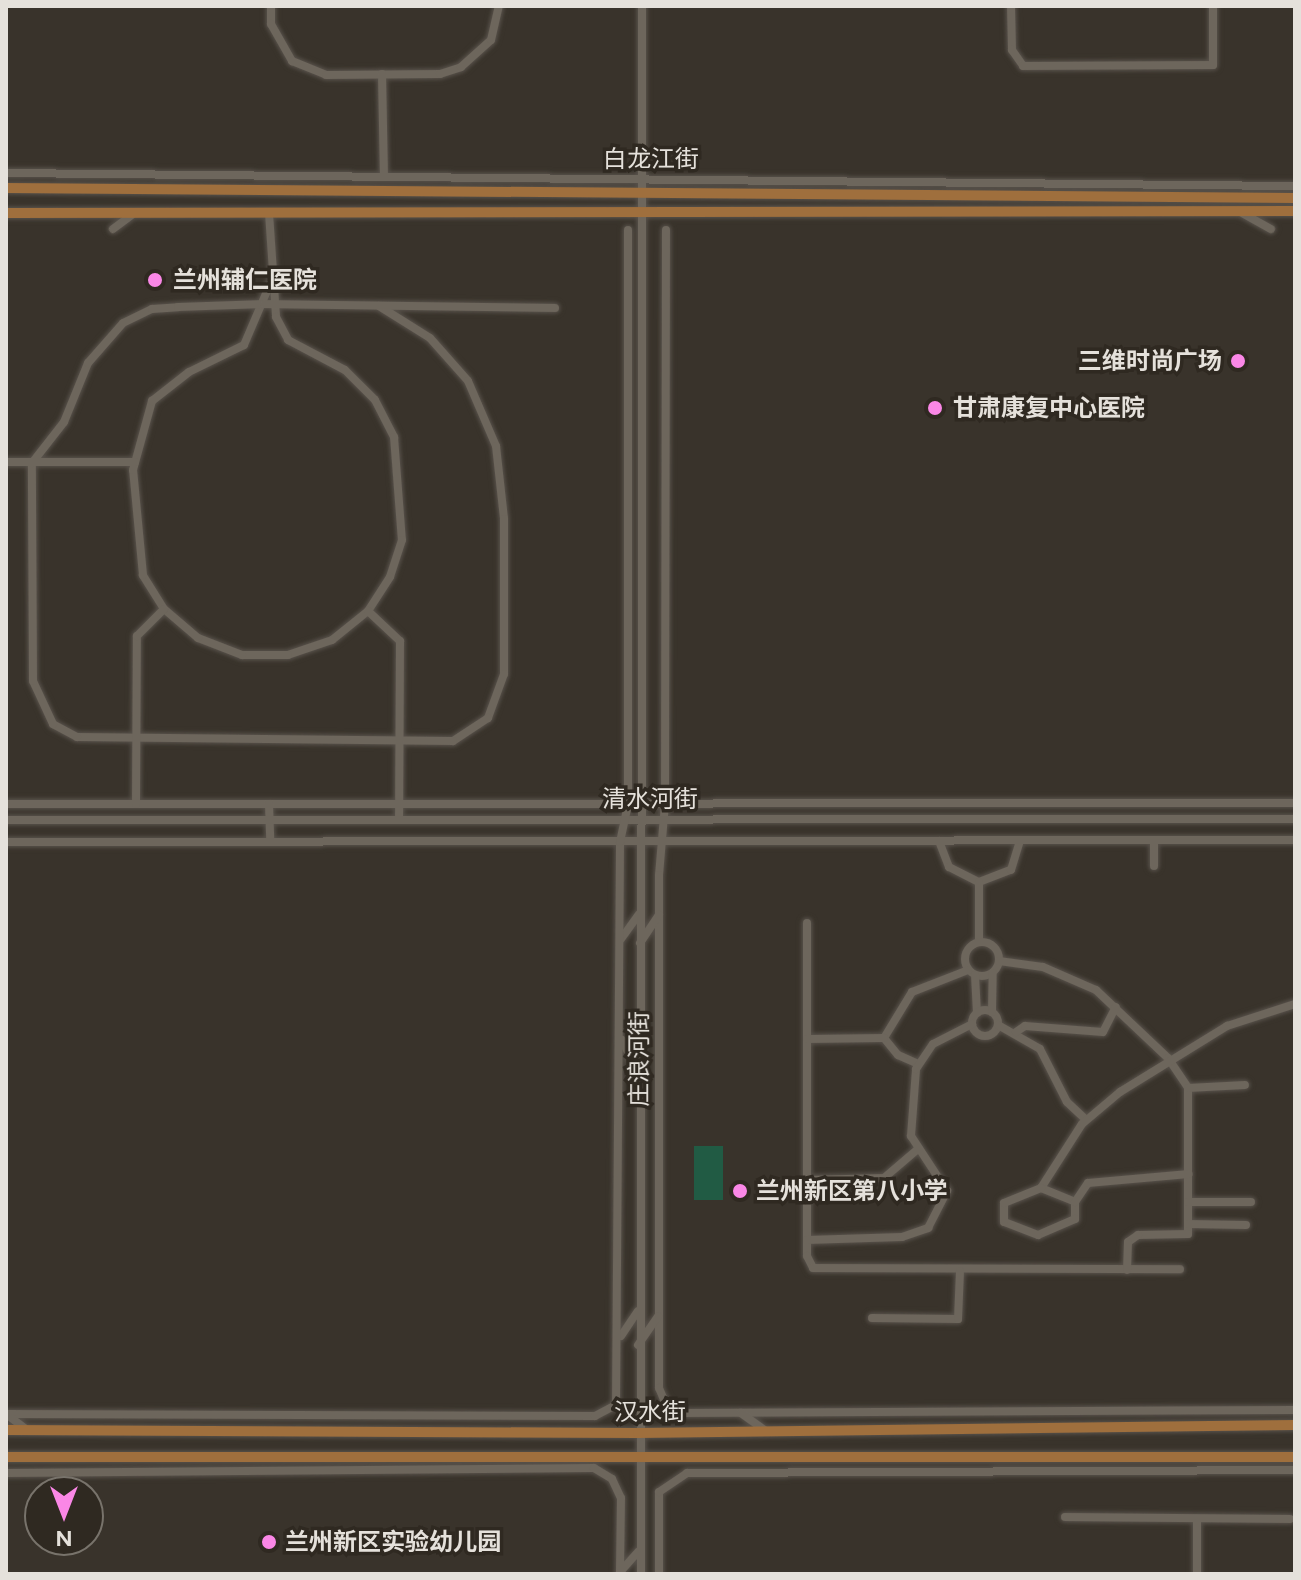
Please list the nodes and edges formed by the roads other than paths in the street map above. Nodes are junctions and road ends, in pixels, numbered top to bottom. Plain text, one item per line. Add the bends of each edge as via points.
1 (271, 6) edge
2 (499, 6) edge
3 (642, 6) edge
4 (1011, 6) edge
5 (1213, 6) edge
6 (382, 74) junction
7 (6, 173) edge
8 (384, 177) junction
9 (643, 179) junction
10 (1134, 182) junction
11 (1237, 184) junction
12 (1295, 186) edge
13 (6, 188) edge
14 (643, 193) junction
15 (1112, 195) junction
16 (1264, 197) junction
17 (1295, 198) edge
18 (1295, 211) edge
19 (642, 212) junction
20 (6, 213) edge
21 (134, 213) junction
22 (269, 213) junction
23 (1242, 213) junction
24 (113, 229) dead end
25 (1271, 229) dead end
26 (628, 230) dead end
27 (666, 230) dead end
28 (269, 304) junction
29 (379, 306) junction
30 (555, 308) dead end
31 (6, 462) edge
32 (135, 462) junction
33 (32, 463) junction
34 (164, 609) junction
35 (368, 611) junction
36 (136, 739) junction
37 (400, 741) junction
38 (1295, 803) edge
39 (6, 804) edge
40 (136, 804) junction
41 (269, 804) junction
42 (399, 804) junction
43 (628, 804) junction
44 (640, 804) junction
45 (665, 804) junction
46 (399, 819) junction
47 (625, 819) junction
48 (664, 819) junction
49 (1295, 819) edge
50 (6, 820) edge
51 (269, 820) junction
52 (640, 820) junction
53 (1154, 840) junction
54 (1295, 840) edge
55 (939, 841) junction
56 (1020, 841) junction
57 (6, 842) edge
58 (270, 842) junction
59 (620, 842) junction
60 (640, 842) junction
61 (662, 842) junction
62 (1154, 866) dead end
63 (979, 882) junction
64 (639, 914) junction
65 (659, 915) junction
66 (807, 923) dead end
67 (620, 940) junction
68 (979, 942) junction
69 (639, 944) junction
70 (999, 961) junction
71 (972, 972) junction
72 (993, 973) junction
73 (1295, 1004) edge
74 (1116, 1007) junction
75 (992, 1012) junction
76 (977, 1013) junction
77 (972, 1024) junction
78 (998, 1025) junction
79 (1016, 1032) junction
80 (620, 1035) junction
81 (884, 1038) junction
82 (807, 1039) junction
83 (1168, 1058) junction
84 (918, 1064) junction
85 (638, 1073) junction
86 (1245, 1085) dead end
87 (1188, 1088) junction
88 (1086, 1120) junction
89 (918, 1149) junction
90 (1189, 1174) junction
91 (807, 1180) junction
92 (1041, 1188) junction
93 (1075, 1202) junction
94 (1188, 1202) junction
95 (1251, 1202) dead end
96 (1188, 1224) junction
97 (1246, 1225) dead end
98 (807, 1240) junction
99 (1180, 1269) dead end
100 (1127, 1270) junction
101 (960, 1271) junction
102 (638, 1310) junction
103 (659, 1315) junction
104 (872, 1318) dead end
105 (620, 1338) junction
106 (638, 1345) junction
107 (1295, 1410) edge
108 (986, 1411) junction
109 (741, 1413) junction
110 (6, 1414) edge
111 (535, 1416) junction
112 (1295, 1425) edge
113 (969, 1429) junction
114 (6, 1430) edge
115 (27, 1430) junction
116 (728, 1431) junction
117 (766, 1431) junction
118 (512, 1432) junction
119 (638, 1433) junction
120 (638, 1453) junction
121 (728, 1453) junction
122 (751, 1453) junction
123 (513, 1454) junction
124 (1041, 1455) junction
125 (8, 1457) edge
126 (1295, 1457) edge
127 (532, 1468) junction
128 (1295, 1470) edge
129 (1015, 1471) junction
130 (751, 1472) junction
131 (6, 1473) edge
132 (27, 1473) junction
133 (1065, 1517) dead end
134 (1197, 1519) junction
135 (1290, 1519) dead end
136 (640, 1550) junction
137 (620, 1573) edge
138 (641, 1574) edge
139 (659, 1574) edge
140 (1197, 1574) edge

1 - 6 street via 280,44 305,70
2 - 6 street via 491,40 461,67 440,74
3 - 9 street
4 - 5 street via 1014,55 1023,66 1039,66 1213,65
6 - 8 street
7 - 8 street, 白龙江街
8 - 9 street, 白龙江街
9 - 10 street, 白龙江街
9 - 14 street
10 - 11 street, 白龙江街
10 - 15 street
11 - 12 street, 白龙江街
11 - 16 street
13 - 14 main road, 白龙江街
14 - 15 main road, 白龙江街
14 - 19 street
15 - 16 main road, 白龙江街
16 - 17 main road, 白龙江街
18 - 23 main road
19 - 22 main road
19 - 23 main road
19 - 44 street
20 - 21 main road
21 - 22 main road
21 - 24 street
22 - 28 street
23 - 25 street
26 - 43 street
27 - 45 street, 庄浪河街
28 - 29 street
28 - 32 street via 244,345 189,372 152,401
28 - 33 street via 152,309 123,323 88,363 64,422
28 - 35 street via 288,340 345,370 375,400 394,437 402,540 390,577
29 - 30 street
29 - 37 street via 430,338 468,381 502,475 504,674 493,704 467,737
31 - 33 street
32 - 33 street
32 - 34 street via 143,575
33 - 36 street via 33,681 38,701 64,732
34 - 35 street via 198,638 242,655 288,655 332,640
34 - 36 street via 137,636
35 - 37 street via 400,641
36 - 37 street
36 - 40 street
37 - 42 street
38 - 45 street
39 - 40 street
40 - 41 street
41 - 42 street
41 - 51 street
42 - 43 street
42 - 46 street
43 - 44 street
43 - 47 street
44 - 45 street
44 - 52 street
45 - 48 street, 庄浪河街
46 - 47 street, 清水河街
46 - 51 street, 清水河街
47 - 52 street, 清水河街
47 - 59 street
48 - 49 street, 清水河街
48 - 52 street, 清水河街
48 - 61 street, 庄浪河街
50 - 51 street, 清水河街
51 - 58 street
52 - 60 street
53 - 54 street
53 - 56 street
53 - 62 street
55 - 56 street
55 - 61 street
55 - 63 street via 949,867
56 - 63 street via 1011,870
57 - 58 street
58 - 59 street
59 - 60 street
59 - 67 street
60 - 61 street
60 - 64 street
61 - 65 street, 庄浪河街
63 - 68 street
64 - 67 street
64 - 69 street
65 - 69 street
65 - 103 street, 庄浪河街
66 - 82 street
67 - 80 street
68 - 70 street via 992,945
68 - 71 street via 966,952
69 - 85 street
70 - 72 street
70 - 74 street via 1075,977
71 - 72 street
71 - 76 street
71 - 81 street via 912,992
72 - 75 street
73 - 83 street via 1227,1026
74 - 79 street via 1103,1032 1070,1026
74 - 83 street
75 - 76 street
75 - 78 street
76 - 77 street
77 - 78 street via 982,1035
77 - 84 street via 933,1044
78 - 79 street
79 - 88 street via 1049,1059 1067,1102
80 - 85 street
80 - 105 street
81 - 82 street
81 - 84 street via 898,1055
82 - 91 street
83 - 87 street
83 - 88 street
84 - 89 street via 910,1124
85 - 102 street
86 - 87 street
87 - 90 street
88 - 92 street
89 - 91 street via 884,1178
89 - 98 street via 946,1182 928,1228 902,1237
90 - 93 street via 1088,1183
90 - 94 street
91 - 98 street
92 - 93 street
92 - 93 street via 1004,1203 1004,1222 1024,1233 1049,1233 1075,1219
94 - 95 street
94 - 96 street
96 - 97 street
96 - 100 street via 1188,1234 1138,1235 1128,1242
98 - 101 street via 807,1260 820,1271
99 - 100 street
100 - 101 street
101 - 104 street via 958,1319
102 - 105 street
102 - 106 street
103 - 106 street
103 - 109 street, 庄浪河街 via 659,1388 681,1413
105 - 111 street via 616,1405 595,1416
106 - 119 street
107 - 108 street
108 - 109 street
108 - 113 street
109 - 117 street
110 - 111 street
110 - 115 street
111 - 118 street
112 - 113 main road, 汉水街
113 - 117 main road, 汉水街
114 - 115 main road, 汉水街
115 - 118 main road, 汉水街
116 - 117 main road, 汉水街
116 - 119 main road, 汉水街
116 - 121 main road
118 - 119 main road, 汉水街
119 - 120 street
120 - 121 main road, 汉水街
120 - 123 main road, 汉水街
120 - 136 street
121 - 122 main road, 汉水街
122 - 124 main road, 汉水街
122 - 130 street
123 - 125 main road, 汉水街
123 - 127 street
124 - 126 main road, 汉水街
124 - 129 street
125 - 132 street
127 - 132 street
127 - 137 street via 594,1468 612,1479 621,1498
128 - 129 street
129 - 130 street
130 - 139 street via 687,1473 659,1492
131 - 132 street
133 - 134 street
134 - 135 street
134 - 140 street
136 - 137 street
136 - 138 street

